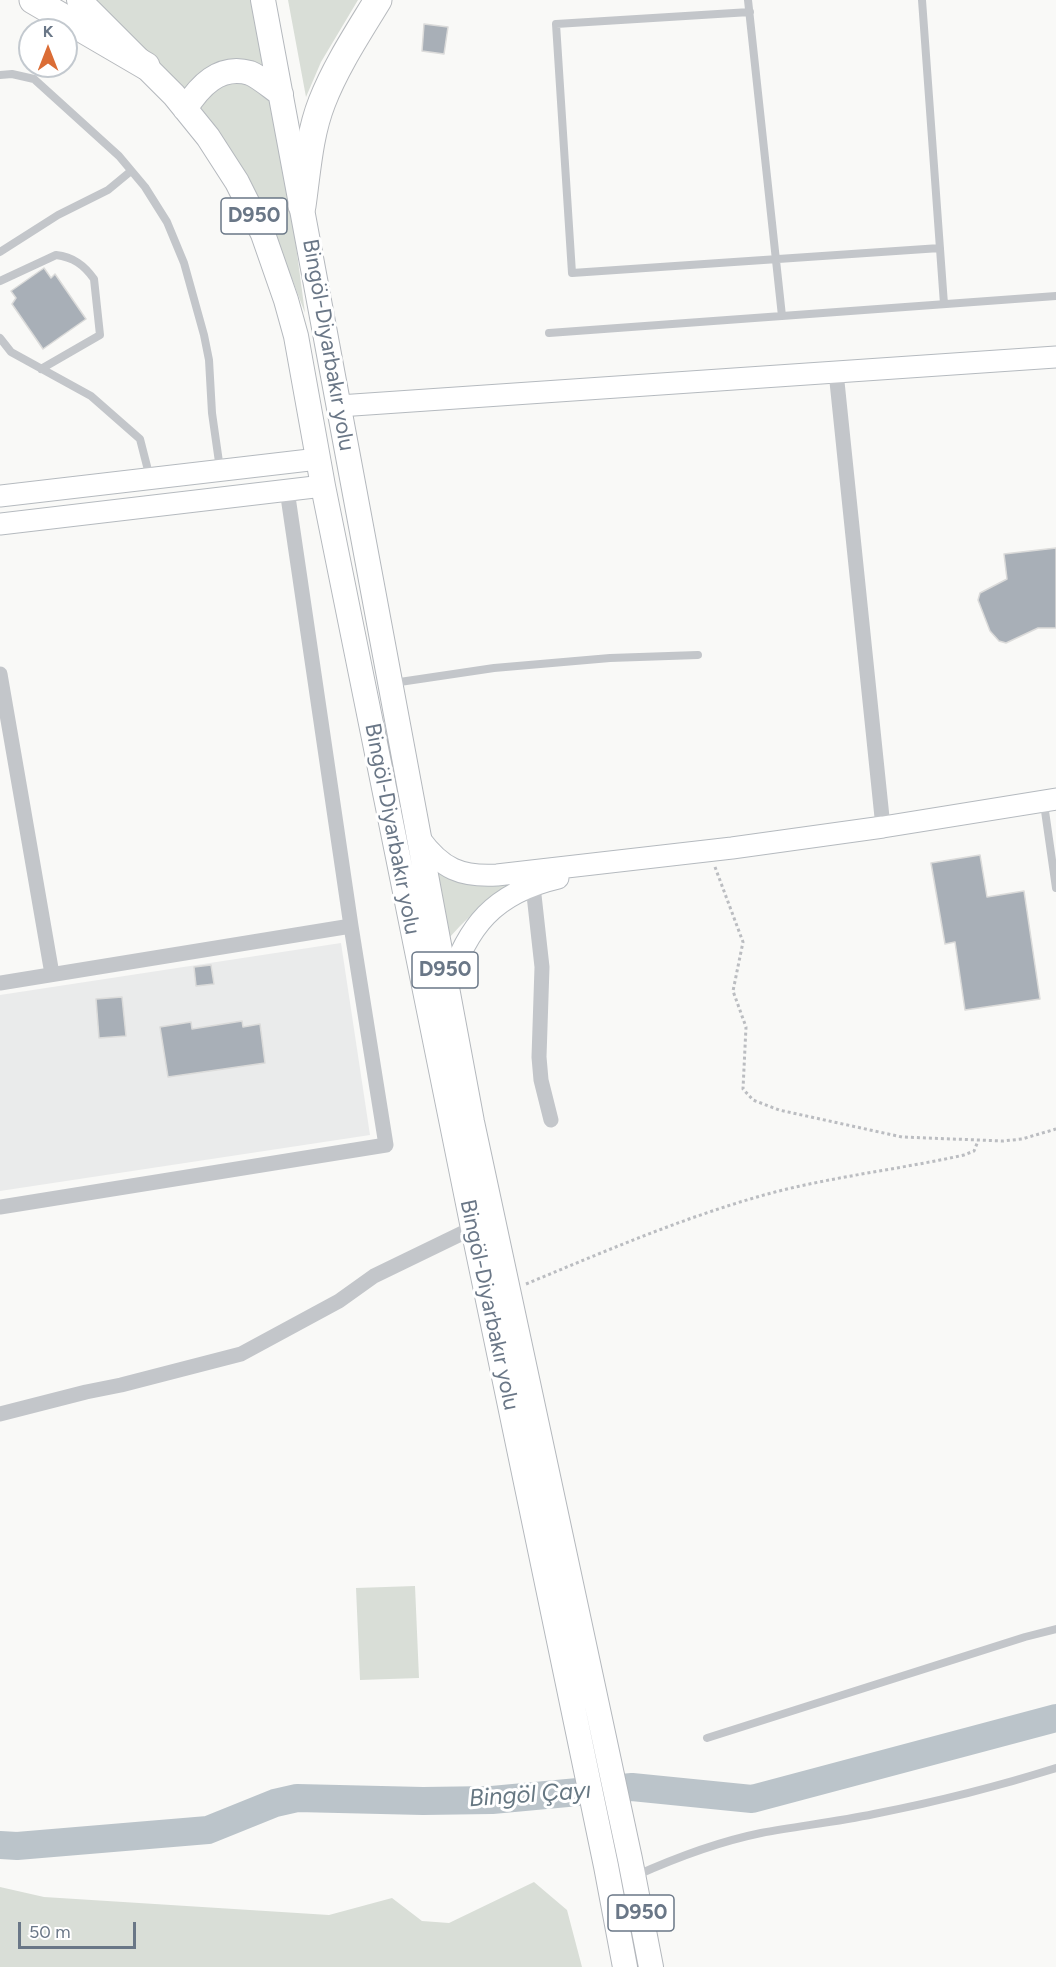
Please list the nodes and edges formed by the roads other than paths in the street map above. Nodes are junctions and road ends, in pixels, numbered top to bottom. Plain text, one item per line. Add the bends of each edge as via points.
1 (33, 0) edge
2 (79, 0) edge
3 (263, 0) edge
4 (378, 0) edge
5 (748, 0) edge
6 (922, 0) edge
7 (750, 12) junction
8 (146, 66) junction
9 (0, 75) edge
10 (281, 94) junction
11 (185, 109) junction
12 (131, 171) junction
13 (302, 206) junction
14 (940, 248) junction
15 (0, 252) edge
16 (776, 259) junction
17 (0, 281) edge
18 (1056, 296) edge
19 (944, 304) junction
20 (782, 316) junction
21 (549, 333) dead end
22 (0, 338) edge
23 (1056, 357) edge
24 (41, 369) junction
25 (836, 372) junction
26 (339, 406) junction
27 (318, 459) junction
28 (220, 470) junction
29 (150, 478) junction
30 (323, 486) junction
31 (287, 490) junction
32 (0, 496) edge
33 (0, 524) edge
34 (698, 655) dead end
35 (0, 674) edge
36 (391, 683) junction
37 (1050, 800) edge
38 (883, 827) junction
39 (420, 839) junction
40 (637, 861) junction
41 (533, 886) junction
42 (1056, 888) edge
43 (351, 926) junction
44 (52, 974) junction
45 (0, 983) edge
46 (448, 986) junction
47 (551, 1120) dead end
48 (0, 1207) edge
49 (473, 1228) junction
50 (0, 1414) edge
51 (1056, 1629) edge
52 (707, 1738) dead end
53 (1056, 1768) edge
54 (632, 1868) junction
55 (625, 1967) edge
56 (651, 1967) edge

1 - 8 highway
2 - 8 main road, Bingöl-Diyarbakır yolu / D950
3 - 10 main road, Bingöl-Diyarbakır yolu
4 - 13 highway, D950 via 322,102 310,145
5 - 7 lane
6 - 14 lane
7 - 16 lane
7 - 16 lane via 556,24 572,273
8 - 11 main road, Bingöl-Diyarbakır yolu / D950
9 - 12 lane via 34,80
10 - 11 main road via 250,73 231,72 213,77 197,90
10 - 13 main road, Bingöl-Diyarbakır yolu
11 - 27 main road, Bingöl-Diyarbakır yolu / D950 via 237,182 276,267 296,336
12 - 15 lane via 108,190 58,215
12 - 28 lane via 167,222 198,309 209,360
13 - 26 main road, Bingöl-Diyarbakır yolu / D950
14 - 16 lane
14 - 19 lane
16 - 20 lane
17 - 24 lane via 56,255 77,261 94,279 100,335
18 - 19 lane
19 - 20 lane
20 - 21 lane
22 - 24 lane via 11,352
23 - 25 street
24 - 29 lane via 92,396 140,438
25 - 26 street
25 - 38 street
26 - 36 main road, Bingöl-Diyarbakır yolu / D950
27 - 28 street
27 - 30 main road, Bingöl-Diyarbakır yolu / D950
28 - 29 street
29 - 32 street
30 - 31 street
30 - 49 main road, Bingöl-Diyarbakır yolu / D950
31 - 33 street
31 - 43 street
34 - 36 lane via 494,668
35 - 44 street
36 - 39 main road, Bingöl-Diyarbakır yolu / D950
37 - 38 street
37 - 42 lane
38 - 40 street
39 - 40 street via 441,863 457,872 477,876
39 - 46 main road, Bingöl-Diyarbakır yolu / D950
40 - 41 street
41 - 46 street via 488,912 465,942
41 - 47 street via 542,967 539,1057
43 - 44 street
43 - 48 street via 386,1144
44 - 45 street
46 - 54 main road, Bingöl-Diyarbakır yolu / D950 via 472,1122
49 - 50 street via 374,1276 339,1301 241,1354
49 - 55 main road, Bingöl-Diyarbakır yolu / D950
51 - 52 lane
53 - 54 lane via 919,1805 760,1833
54 - 56 main road, Bingöl-Diyarbakır yolu / D950

